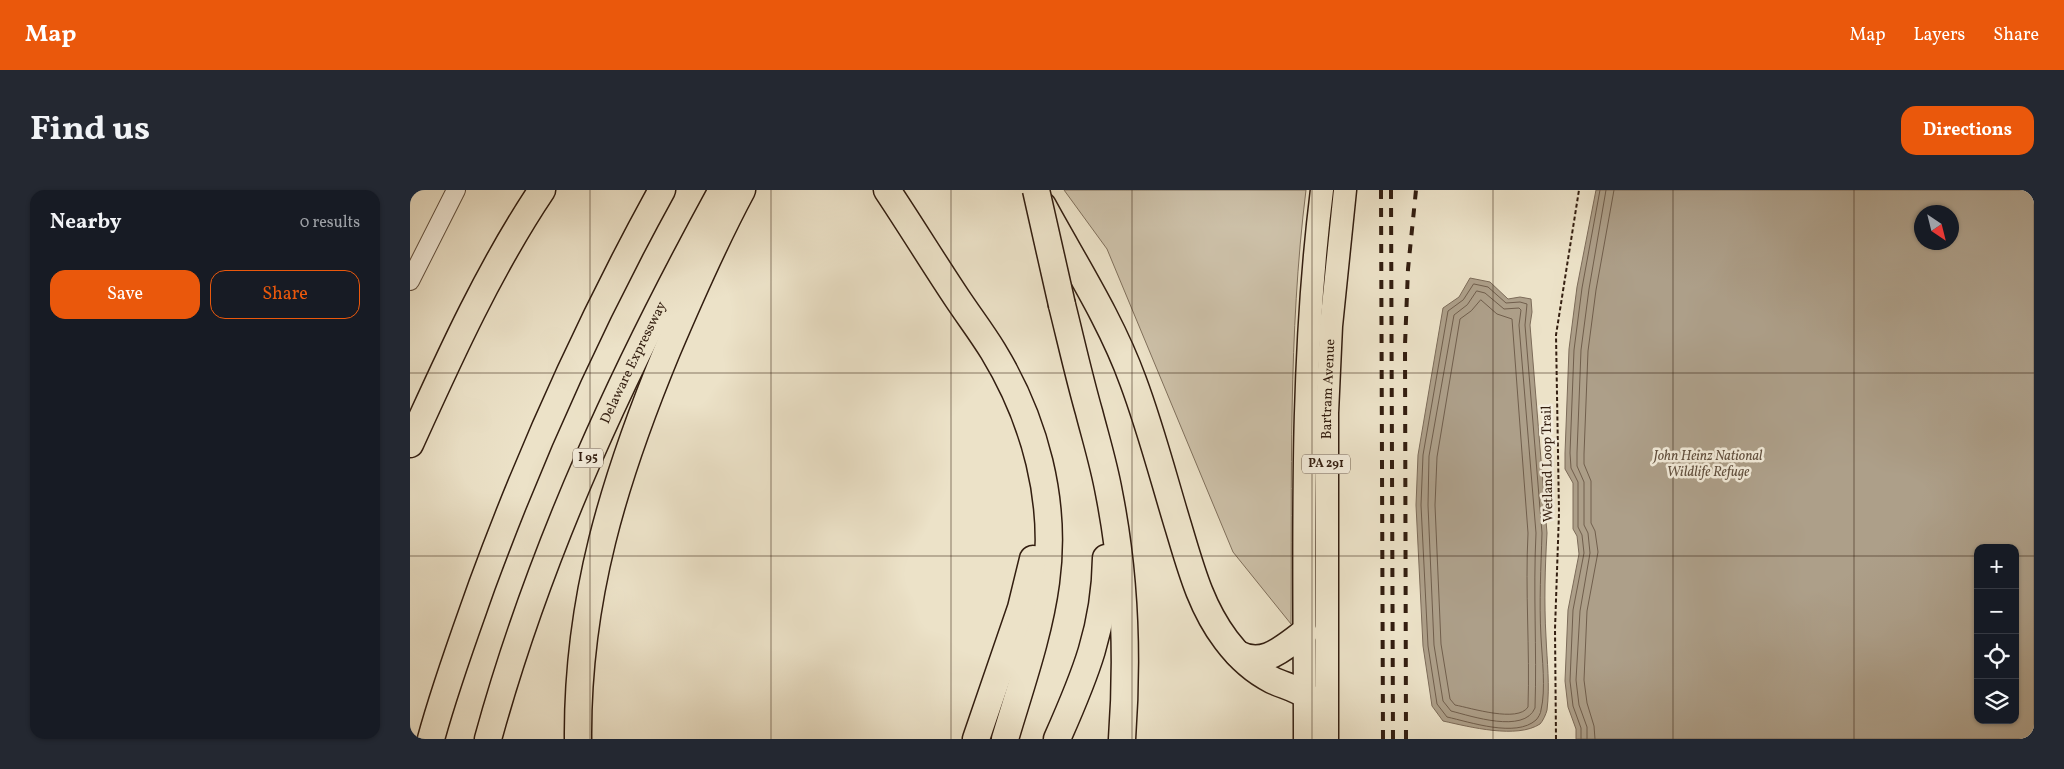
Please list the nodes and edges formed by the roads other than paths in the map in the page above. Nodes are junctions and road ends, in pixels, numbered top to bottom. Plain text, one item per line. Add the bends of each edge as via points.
1 (456, 190) edge
2 (542, 190) edge
3 (662, 190) edge
4 (722, 190) edge
5 (742, 190) edge
6 (887, 190) edge
7 (1035, 190) edge
8 (1322, 190) edge
9 (1345, 190) edge
10 (410, 281) edge
11 (957, 298) junction
12 (1088, 411) junction
13 (410, 444) edge
14 (1304, 633) junction
15 (1238, 654) junction
16 (1305, 694) junction
17 (431, 739) edge
18 (488, 739) edge
19 (578, 739) edge
20 (976, 739) edge
21 (1005, 739) edge
22 (1057, 739) edge
23 (1122, 739) edge
24 (1305, 739) edge
25 (1320, 739) edge
26 (1327, 739) edge

1 - 10 street
2 - 13 highway via 477,304
3 - 17 highway via 594,321 525,474 475,606
4 - 18 highway, Delaware Expressway / I 95 via 639,348 585,466 528,612
5 - 19 highway via 681,318 643,411 614,496 588,603 579,673
6 - 11 highway
7 - 12 highway, bridge
7 - 15 highway via 1121,351 1139,397 1197,588 1210,616
8 - 14 main road, Bartram Avenue / PA 291 via 1306,370
9 - 26 main road, Bartram Avenue / PA 291 via 1331,326 1327,413
11 - 20 highway via 1018,416 1030,454 1036,497 1036,541 1030,578
11 - 21 highway via 992,350 1023,408 1041,466 1048,510 1048,564 1043,600
12 - 22 highway via 1106,522 1104,593 1095,646
12 - 23 highway via 1110,495 1122,582 1125,667
14 - 15 highway via 1260,659
14 - 16 main road, Bartram Avenue / PA 291
15 - 16 highway via 1264,675
16 - 24 main road, Bartram Avenue / PA 291
16 - 25 highway via 1311,700

